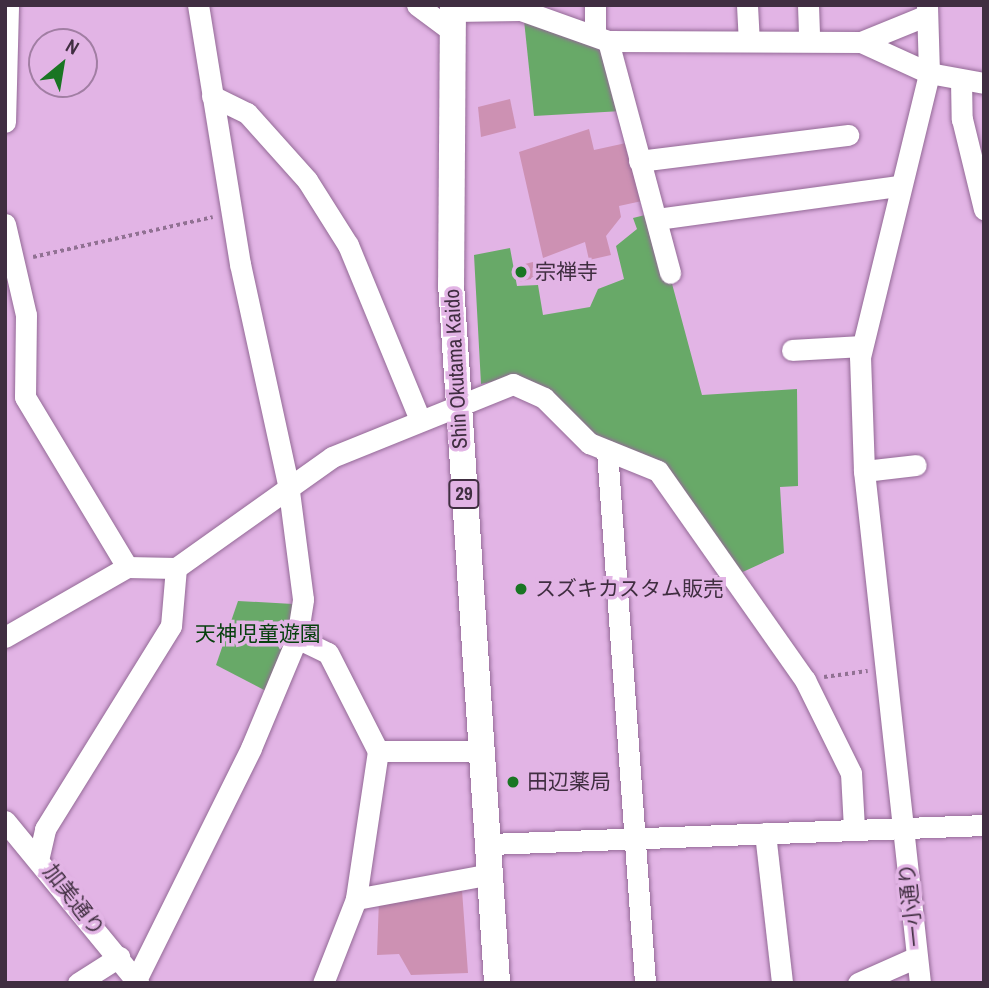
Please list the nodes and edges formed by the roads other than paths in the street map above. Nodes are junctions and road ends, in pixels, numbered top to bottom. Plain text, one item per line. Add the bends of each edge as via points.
1 (8, 5) edge
2 (198, 5) edge
3 (417, 5) edge
4 (594, 5) edge
5 (747, 5) edge
6 (808, 5) edge
7 (522, 7) edge
8 (927, 10) edge
9 (453, 16) edge
10 (602, 36) junction
11 (749, 41) junction
12 (809, 41) junction
13 (860, 41) junction
14 (929, 73) junction
15 (961, 80) junction
16 (984, 83) edge
17 (212, 96) junction
18 (5, 122) edge
19 (848, 135) dead end
20 (639, 161) junction
21 (899, 186) junction
22 (981, 202) edge
23 (657, 219) junction
24 (5, 224) edge
25 (670, 273) dead end
26 (861, 346) junction
27 (792, 350) dead end
28 (457, 402) junction
29 (421, 420) junction
30 (607, 451) junction
31 (916, 465) dead end
32 (864, 471) junction
33 (288, 484) junction
34 (127, 567) junction
35 (176, 568) junction
36 (5, 637) edge
37 (297, 638) junction
38 (378, 751) junction
39 (481, 751) junction
40 (5, 821) edge
41 (984, 825) edge
42 (902, 827) junction
43 (854, 829) junction
44 (765, 833) junction
45 (635, 838) junction
46 (490, 844) junction
47 (39, 856) junction
48 (491, 874) junction
49 (356, 898) junction
50 (119, 957) junction
51 (917, 957) junction
52 (137, 982) edge
53 (78, 983) edge
54 (323, 983) edge
55 (497, 983) edge
56 (645, 983) edge
57 (782, 983) edge
58 (858, 983) edge
59 (919, 983) edge

1 - 18 street
2 - 17 street
3 - 9 street
4 - 10 street
5 - 11 street
6 - 12 street
7 - 9 street
7 - 10 street
8 - 13 street
8 - 14 street, 一小通り
9 - 28 main road, Shin Okutama Kaido / 29
10 - 11 street
10 - 20 street
11 - 12 street
12 - 13 street
13 - 14 street
14 - 15 street
14 - 21 street, 一小通り
15 - 16 street
15 - 22 street via 962,119
17 - 29 street via 247,113 307,180 354,257
17 - 33 street via 231,213
19 - 20 street
20 - 23 street
21 - 23 street
21 - 26 street, 一小通り
23 - 25 street
24 - 34 street via 27,328 25,397
26 - 27 street
26 - 32 street, 一小通り
28 - 29 street
28 - 30 street via 513,384 530,390 589,443
28 - 39 main road, Shin Okutama Kaido / 29
29 - 33 street via 332,457
30 - 43 street via 658,471 692,527 805,680 851,773
30 - 45 street
31 - 32 street
32 - 42 street, 一小通り
33 - 35 street
33 - 37 street via 303,599
34 - 35 street
34 - 36 street
35 - 47 street via 171,626 45,829
37 - 38 street via 328,653
37 - 52 street via 251,748
38 - 39 street
38 - 49 street
39 - 46 main road, Shin Okutama Kaido / 29
40 - 47 street, 加美通り
41 - 42 street
42 - 43 street
42 - 51 street, 一小通り
43 - 44 street
44 - 45 street
44 - 57 street
45 - 46 street
45 - 56 street
46 - 48 main road, Shin Okutama Kaido / 29
47 - 50 street, 加美通り
48 - 49 street
48 - 55 main road, Shin Okutama Kaido / 29
49 - 54 street
50 - 52 street, 加美通り
50 - 53 street
51 - 58 street
51 - 59 street, 一小通り

